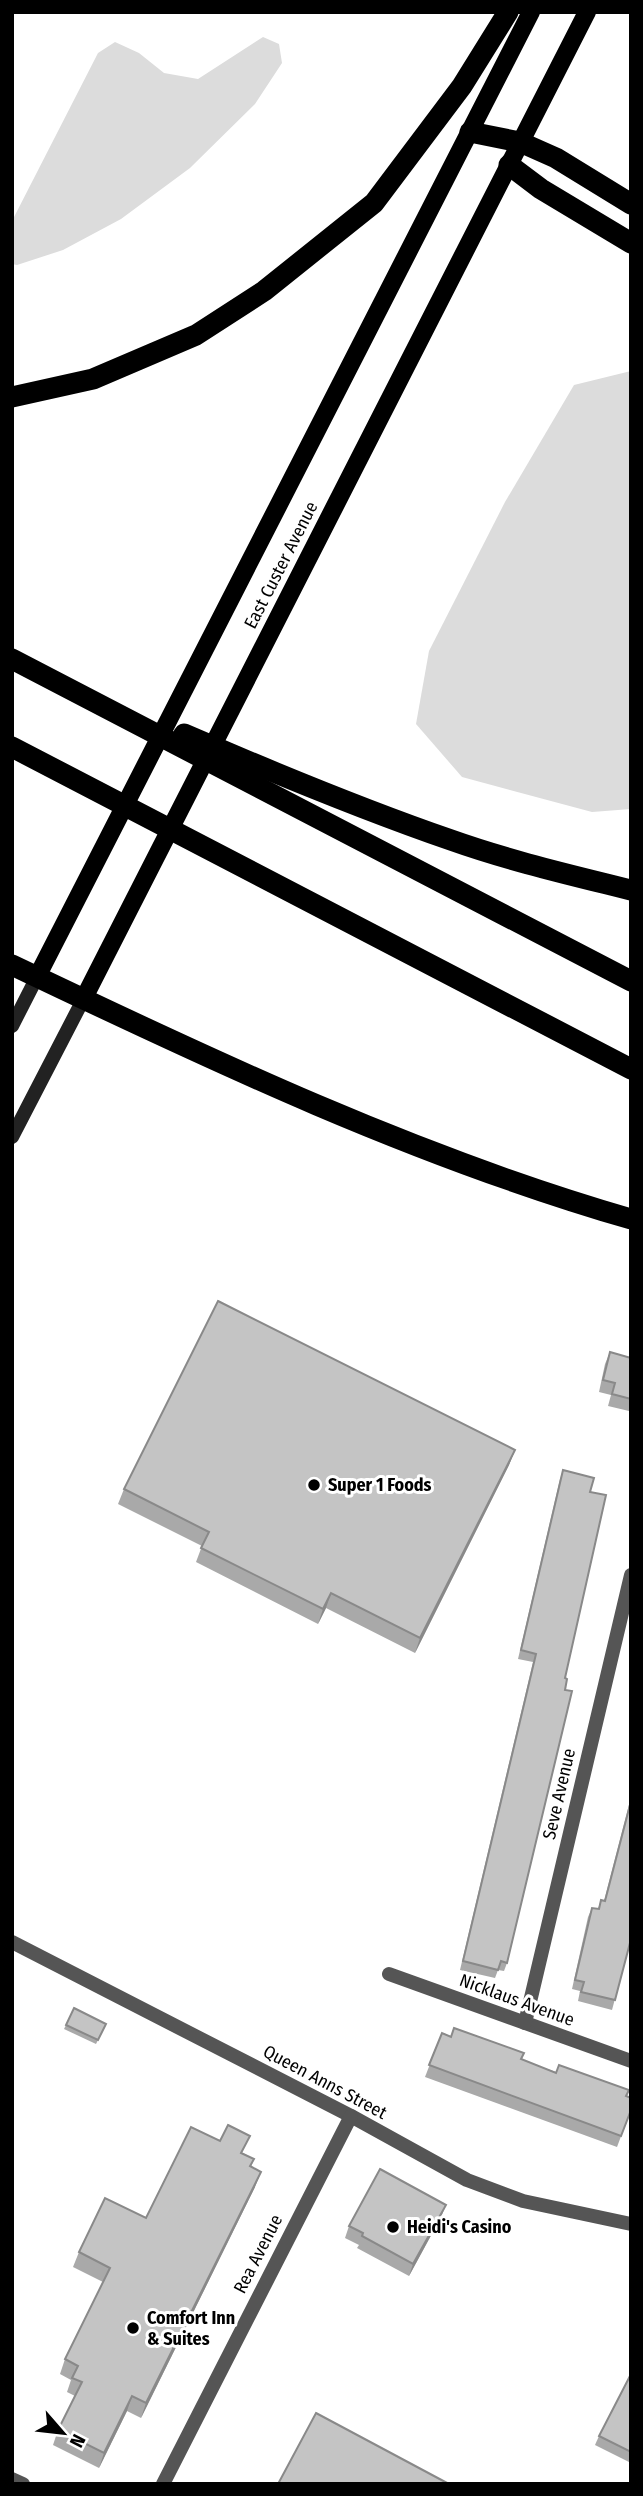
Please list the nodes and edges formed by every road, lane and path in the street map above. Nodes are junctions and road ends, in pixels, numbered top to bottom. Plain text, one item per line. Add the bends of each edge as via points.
1 (508, 12) edge
2 (531, 12) edge
3 (587, 12) edge
4 (470, 132) junction
5 (520, 142) junction
6 (509, 165) junction
7 (631, 204) edge
8 (631, 243) edge
9 (12, 397) edge
10 (12, 659) edge
11 (32, 669) junction
12 (12, 747) edge
13 (631, 890) edge
14 (12, 965) edge
15 (37, 977) junction
16 (631, 981) edge
17 (84, 998) junction
18 (12, 1026) edge
19 (631, 1069) edge
20 (12, 1137) edge
21 (631, 1219) edge
22 (631, 1575) edge
23 (12, 1942) edge
24 (389, 1974) dead end
25 (525, 2023) junction
26 (631, 2061) edge
27 (351, 2116) junction
28 (631, 2224) edge
29 (12, 2479) edge
30 (23, 2484) edge
31 (163, 2484) edge

1 - 9 highway via 462,86 374,204 264,291 196,335 93,379
2 - 4 main road, East Custer Avenue
3 - 5 main road, East Custer Avenue
4 - 5 highway
4 - 15 main road, East Custer Avenue
5 - 6 main road, East Custer Avenue
5 - 7 highway via 556,158
6 - 8 highway
6 - 17 main road, East Custer Avenue
10 - 11 highway
11 - 13 highway via 306,786 452,841
11 - 16 highway
12 - 19 highway
14 - 15 highway
15 - 17 highway
15 - 18 main road, East Custer Avenue
17 - 20 main road, East Custer Avenue
17 - 21 highway via 403,1141 548,1195
22 - 25 street, Seve Avenue
23 - 27 street, Queen Anns Street
24 - 25 street, Nicklaus Avenue
25 - 26 street, Nicklaus Avenue
27 - 28 street, Queen Anns Street via 467,2180 512,2197
27 - 31 street, Rea Avenue
29 - 30 street

